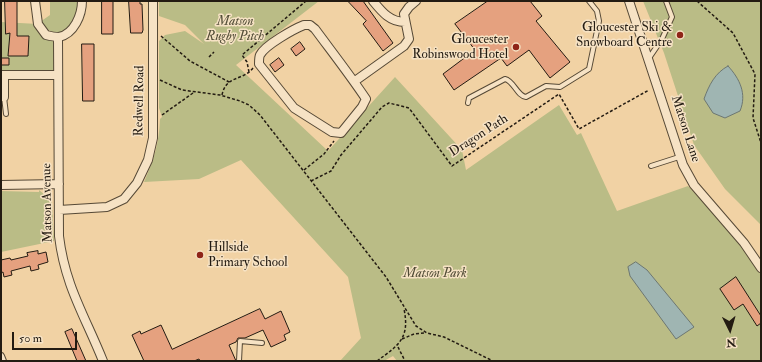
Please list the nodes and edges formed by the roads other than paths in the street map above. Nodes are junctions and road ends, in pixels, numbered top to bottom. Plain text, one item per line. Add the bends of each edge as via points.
1 (35, 1) edge
2 (82, 1) edge
3 (153, 1) edge
4 (373, 1) edge
5 (416, 1) edge
6 (589, 1) edge
7 (629, 1) edge
8 (666, 1) edge
9 (405, 22) junction
10 (58, 37) junction
11 (649, 58) junction
12 (3, 75) edge
13 (58, 75) junction
14 (355, 81) junction
15 (3, 97) edge
16 (468, 103) dead end
17 (6, 114) dead end
18 (679, 157) junction
19 (651, 166) dead end
20 (59, 184) junction
21 (1, 185) edge
22 (59, 210) junction
23 (761, 268) edge
24 (262, 343) dead end
25 (1, 356) edge
26 (3, 361) edge
27 (103, 361) edge
28 (239, 361) edge

1 - 10 street via 38,24 46,35
2 - 10 street via 82,10 69,33
3 - 22 street, Redwell Road via 153,138 148,160 137,183 124,199 107,207
4 - 9 street via 390,19
5 - 9 street via 404,14
6 - 16 lane via 597,11 599,21 591,65 586,72 560,88 546,86 526,97 505,79 469,98
7 - 11 street, Matson Lane
8 - 11 lane via 672,16 662,39
9 - 14 street via 409,39 404,46
10 - 13 street, Matson Avenue
11 - 18 street, Matson Lane
12 - 13 street
12 - 15 street
13 - 20 street, Matson Avenue
14 - 14 street via 366,98 365,104 341,134 337,134 294,108 261,68 260,54 295,29 310,25
15 - 17 lane
18 - 19 lane
18 - 23 street, Matson Lane via 694,185 744,243
20 - 21 street
20 - 22 street, Matson Avenue
22 - 27 street, Matson Avenue via 59,236 67,279
24 - 28 lane via 240,341
25 - 26 street

